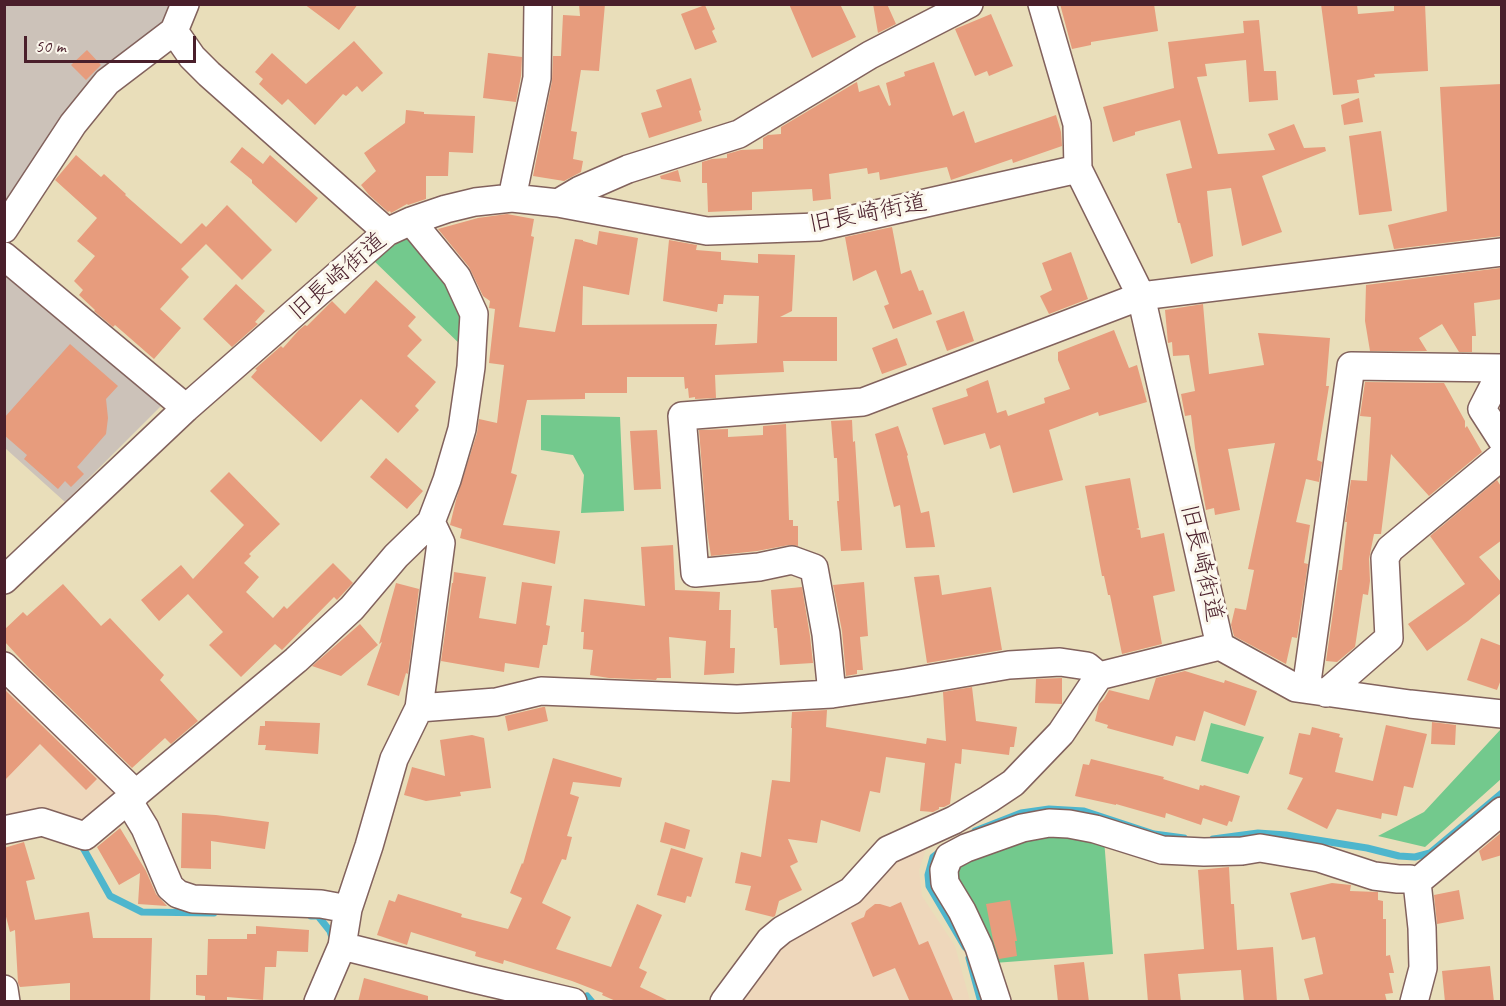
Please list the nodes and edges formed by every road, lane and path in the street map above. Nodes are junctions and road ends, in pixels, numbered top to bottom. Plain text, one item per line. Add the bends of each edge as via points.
1 (185, 4) edge
2 (538, 4) edge
3 (969, 4) edge
4 (1042, 4) edge
5 (174, 31) junction
6 (1078, 169) junction
7 (512, 198) junction
8 (558, 203) junction
9 (399, 227) junction
10 (4, 229) edge
11 (1502, 252) edge
12 (4, 256) edge
13 (1141, 296) junction
14 (1502, 369) edge
15 (186, 408) junction
16 (1502, 440) edge
17 (1502, 456) edge
18 (431, 522) junction
19 (4, 580) edge
20 (1220, 646) junction
21 (4, 666) edge
22 (1099, 675) junction
23 (1316, 691) junction
24 (832, 694) junction
25 (419, 708) junction
26 (1502, 714) edge
27 (132, 797) junction
28 (1502, 811) edge
29 (954, 820) junction
30 (4, 830) edge
31 (966, 848) junction
32 (1417, 882) junction
33 (348, 909) junction
34 (342, 946) junction
35 (4, 989) edge
36 (6, 1002) edge
37 (318, 1002) edge
38 (573, 1002) edge
39 (724, 1002) edge
40 (997, 1002) edge
41 (1414, 1002) edge

1 - 5 street
2 - 7 street via 537,78
3 - 8 street via 870,55 739,134 628,169
4 - 6 street via 1077,124
5 - 9 street via 209,74
5 - 10 street via 106,82
6 - 8 street, 旧長崎街道 via 818,227 706,231
6 - 13 street, 旧長崎街道
7 - 8 street, 旧長崎街道
7 - 9 street, 旧長崎街道 via 446,209
9 - 15 street, 旧長崎街道
9 - 18 street via 457,276 474,314 462,429
11 - 13 street
12 - 15 street
13 - 20 street, 旧長崎街道
13 - 24 street via 863,402 682,416 695,573 792,560 814,568
14 - 16 street via 1482,409
14 - 23 street via 1351,366
15 - 19 street, 旧長崎街道
17 - 23 street via 1390,549 1384,558 1389,638
18 - 25 street via 441,543
18 - 27 street via 352,608 296,660
20 - 22 street
20 - 23 street, 旧長崎街道 via 1296,688
21 - 27 street
22 - 24 street via 1087,666 1060,662 1009,665
22 - 29 street via 1061,733 1013,783
23 - 26 street, 旧長崎街道
24 - 25 street via 737,699 541,691 496,702
25 - 33 street via 394,759
27 - 30 street via 85,836 42,822
27 - 33 street via 170,886 178,894
28 - 32 street
29 - 31 street
29 - 39 street via 888,850 850,891 782,930 770,940
31 - 32 street via 1022,828 1069,824 1162,850 1260,848 1319,858 1374,876
31 - 40 street via 949,857 945,883 979,946
32 - 41 street via 1423,968
33 - 34 street
34 - 37 street
34 - 38 street
35 - 36 street

